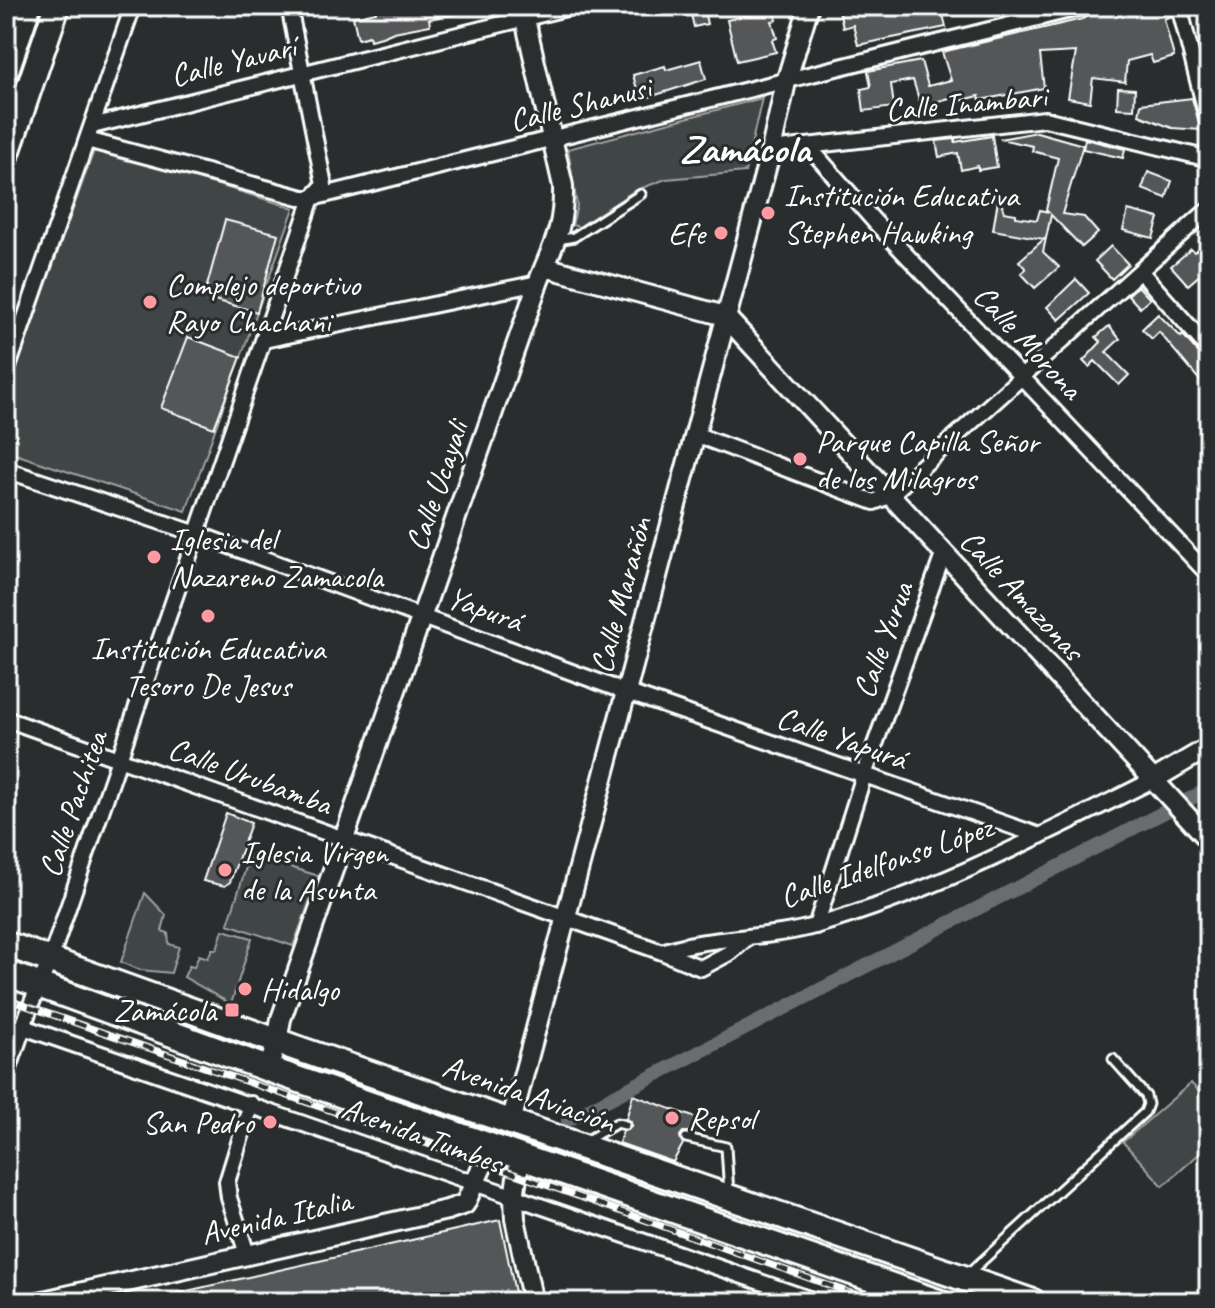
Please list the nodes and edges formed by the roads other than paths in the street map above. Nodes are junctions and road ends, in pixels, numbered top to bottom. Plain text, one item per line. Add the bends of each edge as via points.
1 (28, 6) edge
2 (57, 6) edge
3 (133, 6) edge
4 (289, 6) edge
5 (574, 6) edge
6 (809, 6) edge
7 (1086, 6) edge
8 (1179, 6) edge
9 (523, 12) edge
10 (6, 70) edge
11 (302, 72) junction
12 (786, 82) junction
13 (1209, 124) edge
14 (89, 133) junction
15 (553, 140) junction
16 (809, 147) junction
17 (771, 150) junction
18 (6, 156) edge
19 (1209, 159) edge
20 (641, 194) dead end
21 (312, 198) junction
22 (1209, 209) edge
23 (558, 240) junction
24 (1140, 271) junction
25 (542, 275) junction
26 (725, 316) junction
27 (264, 340) junction
28 (1209, 349) edge
29 (6, 373) edge
30 (1024, 378) junction
31 (694, 434) junction
32 (6, 470) edge
33 (889, 496) junction
34 (197, 534) junction
35 (943, 555) junction
36 (1209, 575) edge
37 (423, 616) junction
38 (626, 692) junction
39 (6, 719) edge
40 (1209, 747) edge
41 (118, 759) junction
42 (864, 775) junction
43 (1160, 786) junction
44 (1040, 836) junction
45 (344, 839) junction
46 (1209, 840) edge
47 (566, 920) junction
48 (816, 926) junction
49 (747, 938) junction
50 (6, 944) edge
51 (662, 952) junction
52 (50, 960) junction
53 (6, 973) edge
54 (39, 986) junction
55 (6, 1021) edge
56 (23, 1027) junction
57 (277, 1042) junction
58 (1113, 1059) dead end
59 (268, 1069) junction
60 (6, 1077) edge
61 (251, 1104) junction
62 (511, 1122) junction
63 (625, 1125) dead end
64 (686, 1138) dead end
65 (578, 1145) junction
66 (491, 1147) junction
67 (520, 1157) junction
68 (475, 1182) junction
69 (729, 1196) junction
70 (514, 1198) junction
71 (247, 1254) junction
72 (964, 1278) junction
73 (39, 1302) edge
74 (533, 1302) edge
75 (818, 1302) edge
76 (938, 1302) edge
77 (1033, 1302) edge

1 - 10 main road
2 - 18 main road
3 - 14 street
4 - 11 street, Calle Pachitea
5 - 9 street, Calle Yavarí
6 - 12 street, Calle Marañón
7 - 12 street, Calle Shanusi
8 - 13 street
9 - 11 street, Calle Yavarí
9 - 15 street, Calle Ucayali
11 - 14 street, Calle Yavarí
11 - 21 street, Calle Pachitea via 324,185
12 - 15 street, Calle Shanusi
12 - 17 street, Calle Marañón
14 - 21 street, Calle Shanusi
14 - 29 street
15 - 21 street, Calle Shanusi
15 - 23 street, Calle Ucayali via 563,186
16 - 17 street, Calle Inambari
16 - 19 street, Calle Inambari via 1045,119
16 - 30 street, Calle Morona
17 - 26 street, Calle Marañón
20 - 23 lane via 574,237
21 - 27 street, Calle Pachitea
22 - 24 street
23 - 25 street, Calle Ucayali
24 - 28 street
24 - 30 street
25 - 26 street
25 - 27 street
25 - 37 street, Calle Ucayali
26 - 31 street, Calle Marañón
26 - 33 street, Calle Amazonas
27 - 34 street, Calle Pachitea
30 - 33 street
30 - 36 street, Calle Morona
31 - 33 street via 874,502
31 - 38 street, Calle Marañón
32 - 34 street, Yapurá
33 - 35 street, Calle Amazonas
34 - 37 street, Yapurá
34 - 41 street, Calle Pachitea
35 - 42 street, Calle Yurua
35 - 43 street, Calle Amazonas
37 - 38 street, Yapurá
37 - 45 street, Calle Ucayali
38 - 42 street, Calle Yapurá
38 - 47 street, Calle Marañón
39 - 41 street, Calle Urubamba
40 - 43 street, Calle Idelfonso López
41 - 45 street, Calle Urubamba
41 - 52 street, Calle Pachitea
42 - 44 street, Calle Yapurá
42 - 48 street, Calle Yurua
43 - 44 street, Calle Idelfonso López
43 - 46 street, Calle Amazonas
44 - 48 street, Calle Idelfonso López via 951,878
45 - 47 street, Calle Urubamba
45 - 57 street, Calle Ucayali
47 - 51 street
47 - 62 street, Calle Marañón
48 - 49 street, Calle Idelfonso López
49 - 51 street, Calle Idelfonso López
49 - 51 street via 701,968
50 - 52 main road, Avenida Aviación
52 - 54 street, Calle Pachitea
52 - 57 main road, Avenida Aviación
53 - 54 main road, Avenida Aviación
54 - 56 street, Calle Pachitea
54 - 59 main road, Avenida Aviación
55 - 56 street, Avenida Tumbes
56 - 60 street, Calle Pachitea
56 - 61 street, Avenida Tumbes
57 - 59 street, Calle Ucayali
57 - 62 main road, Avenida Aviación
58 - 72 lane via 1146,1096 1145,1112
59 - 66 main road, Avenida Aviación
61 - 68 street, Avenida Tumbes
61 - 71 street via 227,1182
62 - 65 main road, Avenida Aviación
63 - 65 lane via 617,1123
64 - 69 lane via 726,1147
65 - 69 main road, Avenida Aviación
66 - 67 main road, Avenida Aviación
66 - 68 street, Avenida Italia
67 - 70 street
67 - 76 main road, Avenida Aviación
68 - 70 street, Avenida Tumbes
68 - 71 street, Avenida Italia via 465,1204 447,1210
69 - 72 main road, Avenida Aviación
70 - 74 street
70 - 75 street, Avenida Tumbes
71 - 73 street, Avenida Italia
72 - 77 main road, Avenida Aviación

